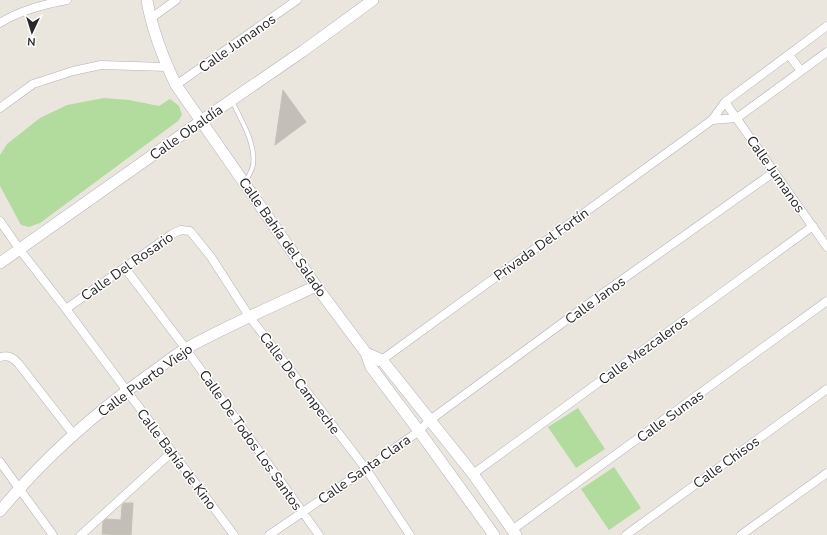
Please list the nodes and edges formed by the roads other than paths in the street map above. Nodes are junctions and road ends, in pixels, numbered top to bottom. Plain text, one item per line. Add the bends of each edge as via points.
1 (67, 0) edge
2 (147, 0) edge
3 (176, 0) edge
4 (297, 0) edge
5 (373, 0) edge
6 (150, 18) junction
7 (0, 23) edge
8 (827, 26) edge
9 (827, 52) edge
10 (789, 55) junction
11 (167, 67) junction
12 (801, 71) junction
13 (176, 85) junction
14 (231, 100) junction
15 (726, 102) junction
16 (0, 108) edge
17 (737, 118) junction
18 (712, 120) junction
19 (201, 121) junction
20 (774, 172) junction
21 (245, 182) junction
22 (0, 221) edge
23 (813, 226) junction
24 (190, 231) joint
25 (827, 247) edge
26 (20, 250) junction
27 (0, 263) edge
28 (125, 268) junction
29 (316, 286) junction
30 (827, 302) edge
31 (66, 309) junction
32 (249, 316) junction
33 (186, 349) junction
34 (366, 353) junction
35 (4, 356) edge
36 (382, 360) junction
37 (371, 367) junction
38 (827, 389) edge
39 (126, 391) junction
40 (430, 420) junction
41 (419, 431) junction
42 (74, 435) junction
43 (172, 452) junction
44 (0, 462) edge
45 (366, 469) junction
46 (827, 472) edge
47 (473, 474) junction
48 (20, 488) junction
49 (0, 512) edge
50 (302, 512) junction
51 (511, 533) edge
52 (54, 535) edge
53 (81, 535) edge
54 (234, 535) edge
55 (269, 535) edge
56 (319, 535) edge
57 (410, 535) edge
58 (494, 535) edge
59 (626, 535) edge
60 (740, 535) edge

1 - 7 street via 45,4
2 - 6 street, Calle Bahía del Salado
3 - 6 street
4 - 13 street, Calle Jumanos
5 - 14 street, Calle Obaldía
6 - 11 street, Calle Bahía del Salado
8 - 10 street, Privada Del Fortín
9 - 12 street
10 - 12 street
10 - 15 street, Privada Del Fortín
11 - 13 street, Calle Bahía del Salado
11 - 16 street via 101,65 73,71 33,84
12 - 17 street
13 - 19 street, Calle Bahía del Salado
14 - 19 street, Calle Obaldía
14 - 21 lane via 252,148 253,166
15 - 17 street, Calle Jumanos
15 - 18 street, Privada Del Fortín
17 - 18 street
17 - 20 street, Calle Jumanos
18 - 36 street, Privada Del Fortín
19 - 21 street, Calle Bahía del Salado
19 - 26 street, Calle Obaldía
20 - 23 street, Calle Jumanos
20 - 40 street, Calle Janos
21 - 29 street, Calle Bahía del Salado
22 - 26 street, Calle Bahía de Kino
23 - 25 street, Calle Jumanos
23 - 47 street, Calle Mezcaleros
24 - 28 street, Calle Del Rosario via 177,231
24 - 32 street, Calle De Campeche via 211,257
26 - 27 street, Calle Obaldía
26 - 31 street, Calle Bahía de Kino
28 - 31 street, Calle Del Rosario
28 - 33 street, Calle De Todos Los Santos
29 - 32 street, Calle Puerto Viejo
29 - 34 street, Calle Bahía del Salado
30 - 51 street, Calle Sumas
31 - 39 street, Calle Bahía de Kino
32 - 33 street, Calle Puerto Viejo
32 - 45 street, Calle De Campeche
33 - 39 street, Calle Puerto Viejo
33 - 50 street, Calle De Todos Los Santos
34 - 36 street, Calle Bahía del Salado
34 - 37 street, Calle Bahía del Salado
35 - 42 street via 13,358 18,363
36 - 37 street, Privada Del Fortín
36 - 40 street, Calle Bahía del Salado
37 - 41 street, Calle Bahía del Salado
38 - 59 street, Calle Chisos
39 - 42 street, Calle Puerto Viejo
39 - 43 street, Calle Bahía de Kino
40 - 41 street, Calle Janos
40 - 47 street, Calle Bahía del Salado
41 - 45 street, Calle Santa Clara
41 - 58 street, Calle Bahía del Salado
42 - 48 street, Calle Puerto Viejo
43 - 53 street
43 - 54 street, Calle Bahía de Kino
44 - 48 street
45 - 50 street, Calle Santa Clara
45 - 57 street, Calle De Campeche
46 - 60 street
47 - 51 street, Calle Bahía del Salado
48 - 49 street, Calle Puerto Viejo
48 - 52 street
50 - 55 street, Calle Santa Clara
50 - 56 street, Calle De Todos Los Santos

